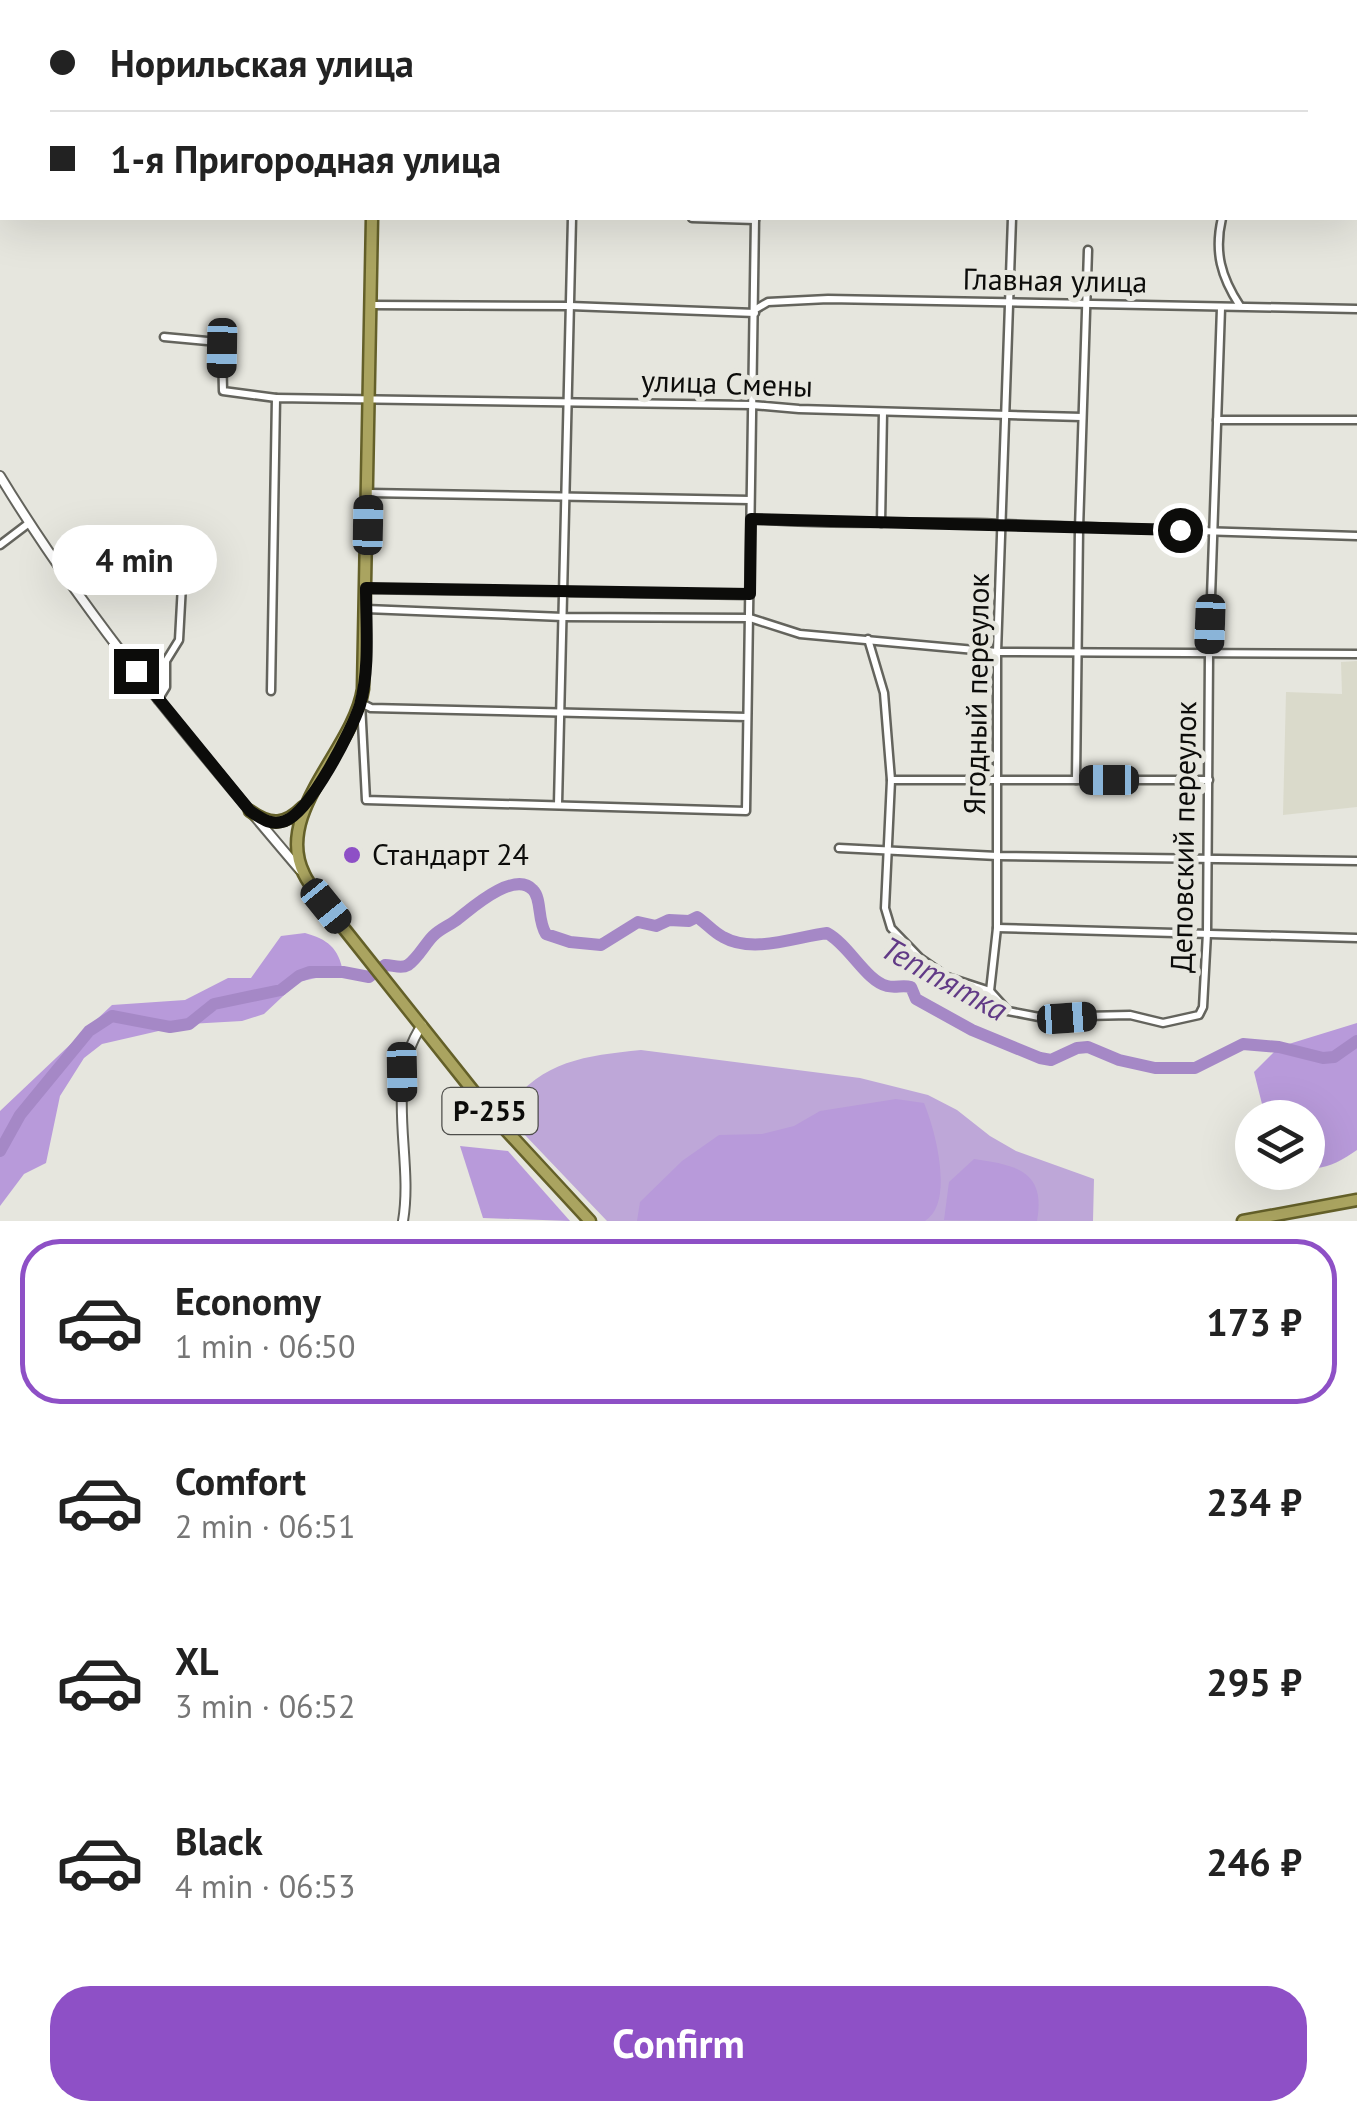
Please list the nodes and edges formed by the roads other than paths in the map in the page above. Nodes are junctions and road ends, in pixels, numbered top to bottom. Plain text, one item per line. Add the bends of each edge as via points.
1 (372, 220) edge
2 (572, 220) edge
3 (755, 220) edge
4 (1012, 220) edge
5 (1222, 220) edge
6 (1088, 250) dead end
7 (1009, 302) junction
8 (1087, 303) junction
9 (370, 305) junction
10 (570, 306) junction
11 (1240, 306) junction
12 (1221, 308) junction
13 (1357, 309) edge
14 (755, 312) junction
15 (164, 337) dead end
16 (276, 398) junction
17 (370, 399) junction
18 (569, 401) junction
19 (752, 405) junction
20 (884, 412) junction
21 (1008, 414) junction
22 (1082, 417) junction
23 (1216, 420) junction
24 (1357, 420) edge
25 (0, 476) edge
26 (369, 494) junction
27 (567, 500) junction
28 (750, 500) junction
29 (751, 519) junction
30 (880, 523) junction
31 (28, 524) junction
32 (1004, 524) junction
33 (1079, 529) junction
34 (1213, 531) junction
35 (1357, 536) edge
36 (0, 545) edge
37 (184, 548) dead end
38 (366, 588) junction
39 (564, 590) junction
40 (750, 594) junction
41 (366, 608) junction
42 (564, 617) junction
43 (750, 618) junction
44 (868, 639) junction
45 (1356, 651) edge
46 (998, 652) junction
47 (1079, 654) junction
48 (1209, 655) junction
49 (271, 691) dead end
50 (158, 700) junction
51 (360, 703) junction
52 (561, 714) junction
53 (747, 717) junction
54 (890, 780) junction
55 (1076, 780) junction
56 (1209, 780) junction
57 (998, 781) junction
58 (307, 802) junction
59 (558, 804) junction
60 (250, 811) junction
61 (839, 848) dead end
62 (888, 852) junction
63 (996, 856) junction
64 (1207, 859) junction
65 (1357, 861) edge
66 (303, 873) junction
67 (997, 928) junction
68 (1207, 933) junction
69 (1357, 938) edge
70 (990, 991) junction
71 (422, 1025) junction
72 (1357, 1200) edge
73 (403, 1221) edge
74 (590, 1221) edge
75 (1243, 1221) edge

1 - 9 highway
2 - 10 street
3 - 14 street
4 - 7 street, Ягодный переулок
5 - 11 street via 1221,271
6 - 8 street
7 - 8 street, Главная улица
7 - 14 street, Главная улица via 795,300 763,303
7 - 21 street, Ягодный переулок
8 - 12 street, Главная улица
8 - 22 street
9 - 10 street, Главная улица
9 - 17 highway
10 - 14 street, Главная улица
10 - 18 street
11 - 12 street, Главная улица
11 - 13 street, Главная улица
12 - 23 street, Деповский переулок
14 - 19 street
15 - 16 street, улица Смены via 218,342 223,392
16 - 17 street, улица Смены
16 - 49 street
17 - 18 street, улица Смены
17 - 26 highway
18 - 19 street, улица Смены
18 - 27 street
19 - 20 street, улица Смены
19 - 28 street
20 - 21 street, улица Смены
20 - 30 street
21 - 22 street, улица Смены
21 - 32 street, Ягодный переулок
22 - 33 street
23 - 24 street
23 - 34 street, Деповский переулок
25 - 31 street
26 - 27 street
26 - 38 highway
27 - 28 street
27 - 39 street
28 - 29 street
29 - 30 street
29 - 40 street
30 - 32 street
31 - 36 street
31 - 50 street
32 - 33 street
32 - 46 street, Ягодный переулок
33 - 34 street
33 - 47 street
34 - 35 street
34 - 48 street, Деповский переулок
37 - 50 street via 179,640 166,661 166,687
38 - 39 street
38 - 41 highway
39 - 40 street
39 - 42 street
40 - 43 street
41 - 42 street
41 - 51 highway
42 - 43 street
42 - 52 street
43 - 44 street via 800,634
43 - 53 street
44 - 46 street
44 - 54 street via 886,702
45 - 48 street
46 - 47 street
46 - 57 street, Ягодный переулок
47 - 48 street
47 - 55 street
48 - 56 street, Деповский переулок
50 - 60 street
51 - 52 street
51 - 58 highway
51 - 59 street via 366,800
52 - 53 street
52 - 59 street
53 - 59 street via 746,811
54 - 57 street
54 - 62 street
55 - 56 street
55 - 57 street
56 - 64 street, Деповский переулок
57 - 63 street, Ягодный переулок
58 - 60 highway via 284,822
58 - 66 highway via 296,840
60 - 66 street
61 - 62 street
62 - 63 street
62 - 70 street via 885,908 891,928 948,977
63 - 64 street
63 - 67 street, Ягодный переулок
64 - 65 street
64 - 68 street, Деповский переулок
66 - 71 highway, Р-255
67 - 68 street
67 - 70 street, Ягодный переулок
68 - 69 street
68 - 70 street, Деповский переулок via 1203,1007 1195,1018 1040,1018 1008,1011
71 - 73 street via 402,1072
71 - 74 highway, Р-255 via 493,1116
72 - 75 highway

